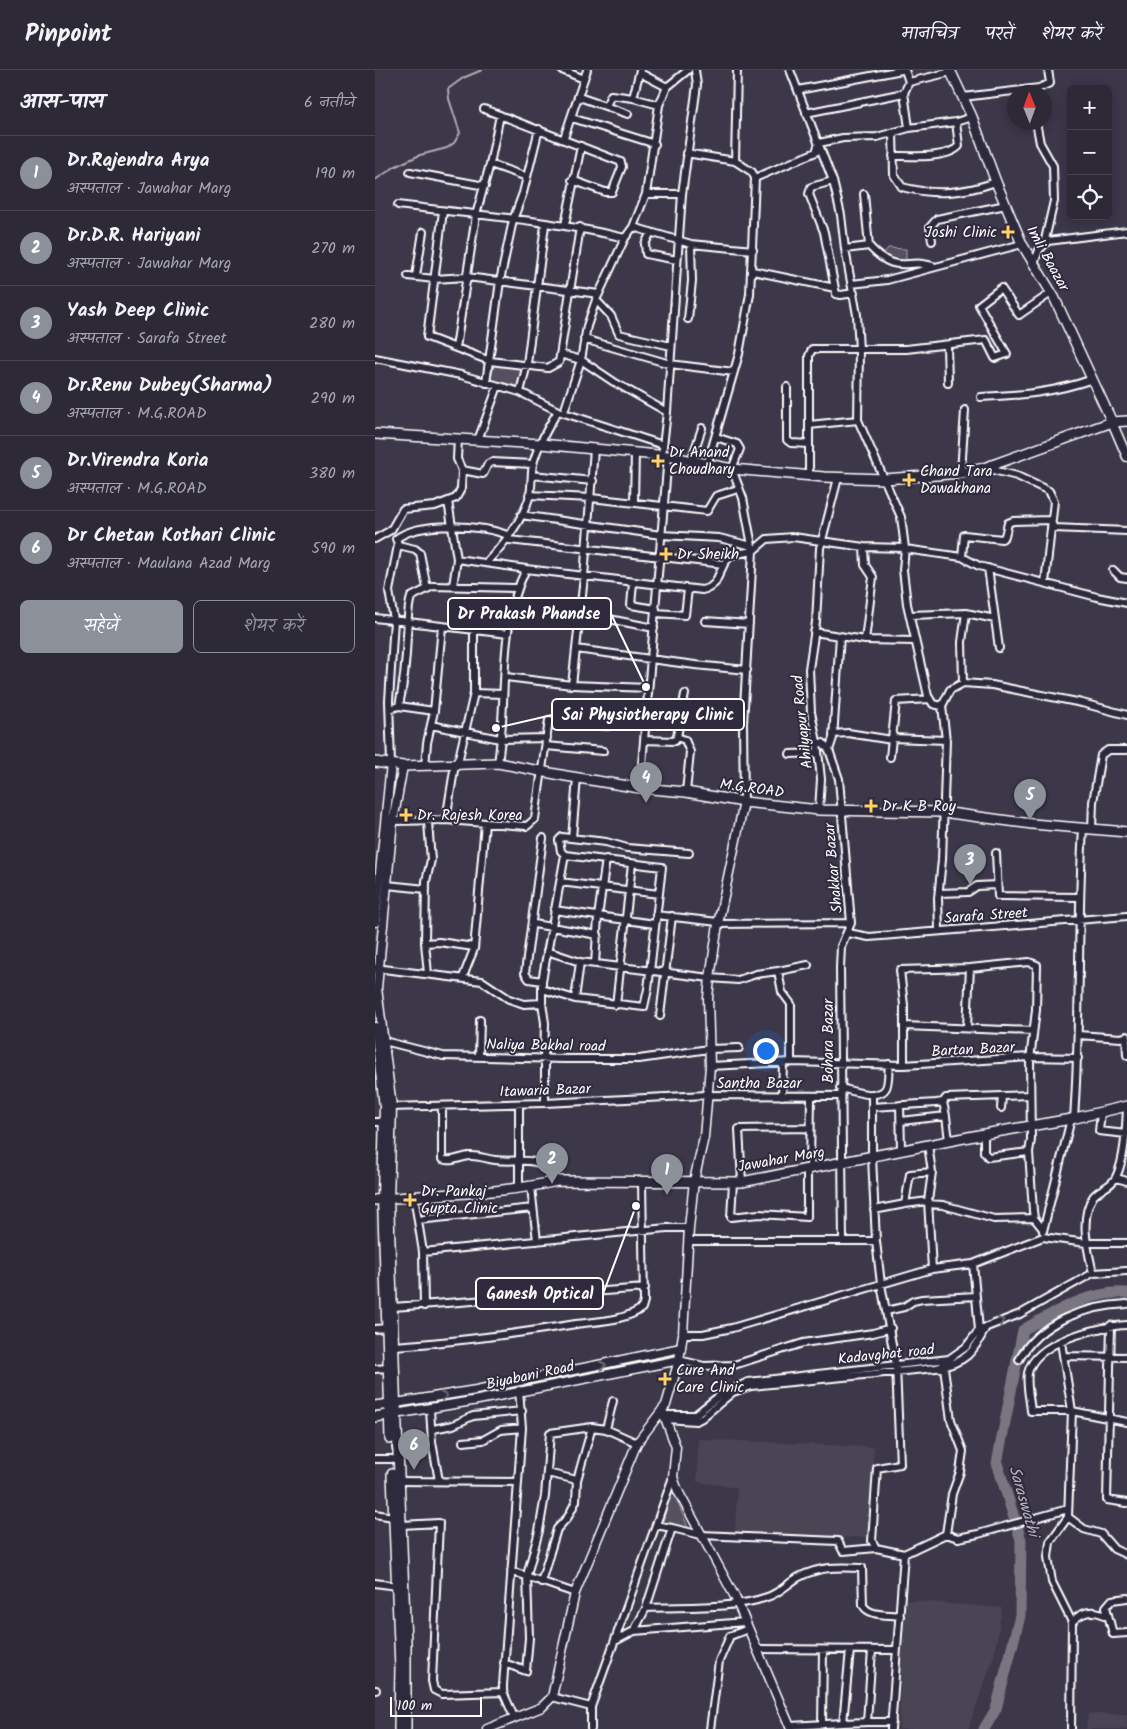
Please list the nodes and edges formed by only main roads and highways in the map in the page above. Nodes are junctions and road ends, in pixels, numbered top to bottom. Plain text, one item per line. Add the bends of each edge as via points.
1 (951, 71) edge
2 (1127, 420) edge
3 (1112, 422) junction
4 (375, 434) edge
5 (375, 762) edge
6 (1127, 832) edge
7 (1127, 1107) edge
8 (382, 1200) edge
9 (375, 1406) edge
10 (392, 1414) junction
11 (375, 1417) edge
12 (399, 1729) edge
13 (406, 1729) edge

1 - 3 main road, Imli Baazar via 1022,244 1051,294
2 - 3 main road
3 - 4 main road via 984,468 885,479 732,469 665,456 541,444
5 - 6 main road, M.G.ROAD via 403,766 498,763 744,802 819,810 942,812
7 - 8 main road, Jawahar Marg via 737,1182 557,1181 531,1187
9 - 10 main road, Biyabani Road via 392,1403
10 - 11 main road, Biyabani Road
10 - 12 main road
10 - 13 main road via 401,1525

